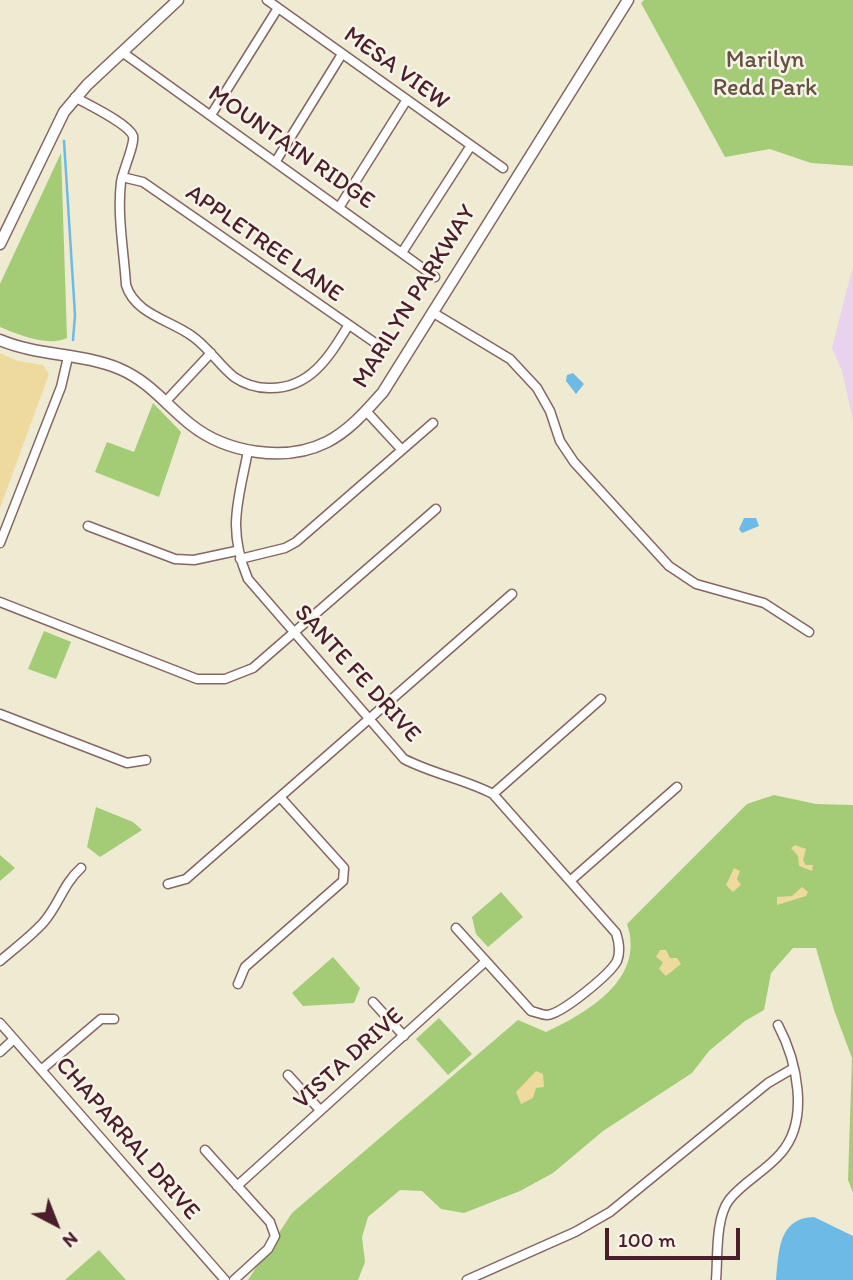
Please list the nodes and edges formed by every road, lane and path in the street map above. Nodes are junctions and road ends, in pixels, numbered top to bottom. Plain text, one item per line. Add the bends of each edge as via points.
1 (178, 0) edge
2 (267, 0) edge
3 (628, 0) edge
4 (278, 8) junction
5 (122, 52) junction
6 (342, 54) junction
7 (75, 97) junction
8 (407, 101) junction
9 (211, 115) junction
10 (470, 147) junction
11 (276, 160) junction
12 (503, 168) dead end
13 (122, 177) junction
14 (340, 206) junction
15 (0, 244) edge
16 (403, 251) junction
17 (435, 276) dead end
18 (432, 312) junction
19 (348, 326) junction
20 (0, 340) edge
21 (381, 347) dead end
22 (211, 353) junction
23 (68, 357) junction
24 (167, 400) junction
25 (366, 411) junction
26 (433, 423) dead end
27 (402, 450) junction
28 (248, 451) junction
29 (436, 509) dead end
30 (88, 526) dead end
31 (0, 543) edge
32 (238, 555) junction
33 (512, 594) dead end
34 (0, 602) edge
35 (810, 632) dead end
36 (294, 633) junction
37 (601, 699) dead end
38 (0, 714) edge
39 (369, 720) junction
40 (146, 761) dead end
41 (677, 788) dead end
42 (493, 794) junction
43 (280, 797) junction
44 (81, 868) dead end
45 (570, 881) junction
46 (168, 884) dead end
47 (456, 928) dead end
48 (0, 961) edge
49 (486, 961) junction
50 (237, 984) dead end
51 (373, 1002) dead end
52 (114, 1019) dead end
53 (0, 1023) edge
54 (778, 1026) dead end
55 (404, 1036) junction
56 (14, 1039) junction
57 (0, 1052) edge
58 (792, 1069) junction
59 (41, 1070) junction
60 (288, 1075) dead end
61 (320, 1111) junction
62 (205, 1150) dead end
63 (237, 1186) junction
64 (225, 1280) edge
65 (234, 1280) edge
66 (467, 1280) edge
67 (716, 1280) edge

1 - 5 street
2 - 4 street, MESA VIEW
3 - 18 street, MARILYN PARKWAY
4 - 6 street, MESA VIEW
4 - 9 street
5 - 7 street
5 - 9 street, MOUNTAIN RIDGE
6 - 8 street, MESA VIEW
6 - 11 street
7 - 13 street via 127,128 133,137
7 - 15 street via 53,129
8 - 10 street, MESA VIEW
8 - 14 street
9 - 11 street, MOUNTAIN RIDGE
10 - 12 street, MESA VIEW
10 - 16 street
11 - 14 street, MOUNTAIN RIDGE
13 - 19 street, APPLETREE LANE via 143,182
13 - 22 street via 130,296 147,311 192,335
14 - 16 street, MOUNTAIN RIDGE
16 - 17 street, MOUNTAIN RIDGE
18 - 25 street, MARILYN PARKWAY via 383,392
18 - 35 street via 510,359 537,388 574,462 669,566 696,584 764,603
19 - 21 street, APPLETREE LANE
19 - 22 street via 328,358 310,376 287,388 248,385
20 - 23 street, MARILYN PARKWAY
22 - 24 street
23 - 24 street, MARILYN PARKWAY via 117,367 145,380
23 - 31 street via 61,387
24 - 28 street, MARILYN PARKWAY via 190,424 221,444
25 - 27 street
25 - 28 street, MARILYN PARKWAY via 325,443 288,452
26 - 27 street
27 - 32 street via 296,542
28 - 32 street, SANTE FE DRIVE via 234,527
29 - 36 street
30 - 32 street via 175,559
32 - 36 street, SANTE FE DRIVE via 248,579
33 - 39 street
34 - 36 street via 197,679 225,679 253,668
36 - 39 street, SANTE FE DRIVE
37 - 42 street
38 - 40 street via 127,763
39 - 42 street, SANTE FE DRIVE via 404,759
39 - 43 street
41 - 45 street
42 - 45 street, SANTE FE DRIVE
43 - 46 street via 186,879
43 - 50 street via 344,868 343,881 245,967
44 - 48 street via 67,880 57,905 42,924
45 - 49 street, SANTE FE DRIVE via 616,933 617,962 564,1009 547,1015 531,1010
47 - 49 street
49 - 55 street, VISTA DRIVE
51 - 55 street
52 - 59 street via 101,1019
53 - 56 street, CHAPARRAL DRIVE
54 - 58 street via 788,1043
55 - 61 street, VISTA DRIVE
56 - 57 street
56 - 59 street, CHAPARRAL DRIVE
58 - 66 street via 768,1083 610,1212 575,1233
58 - 67 street via 799,1105 793,1138 727,1202
59 - 64 street, CHAPARRAL DRIVE
60 - 61 street
61 - 63 street, VISTA DRIVE
62 - 63 street
63 - 65 street via 270,1222 275,1236 268,1249

